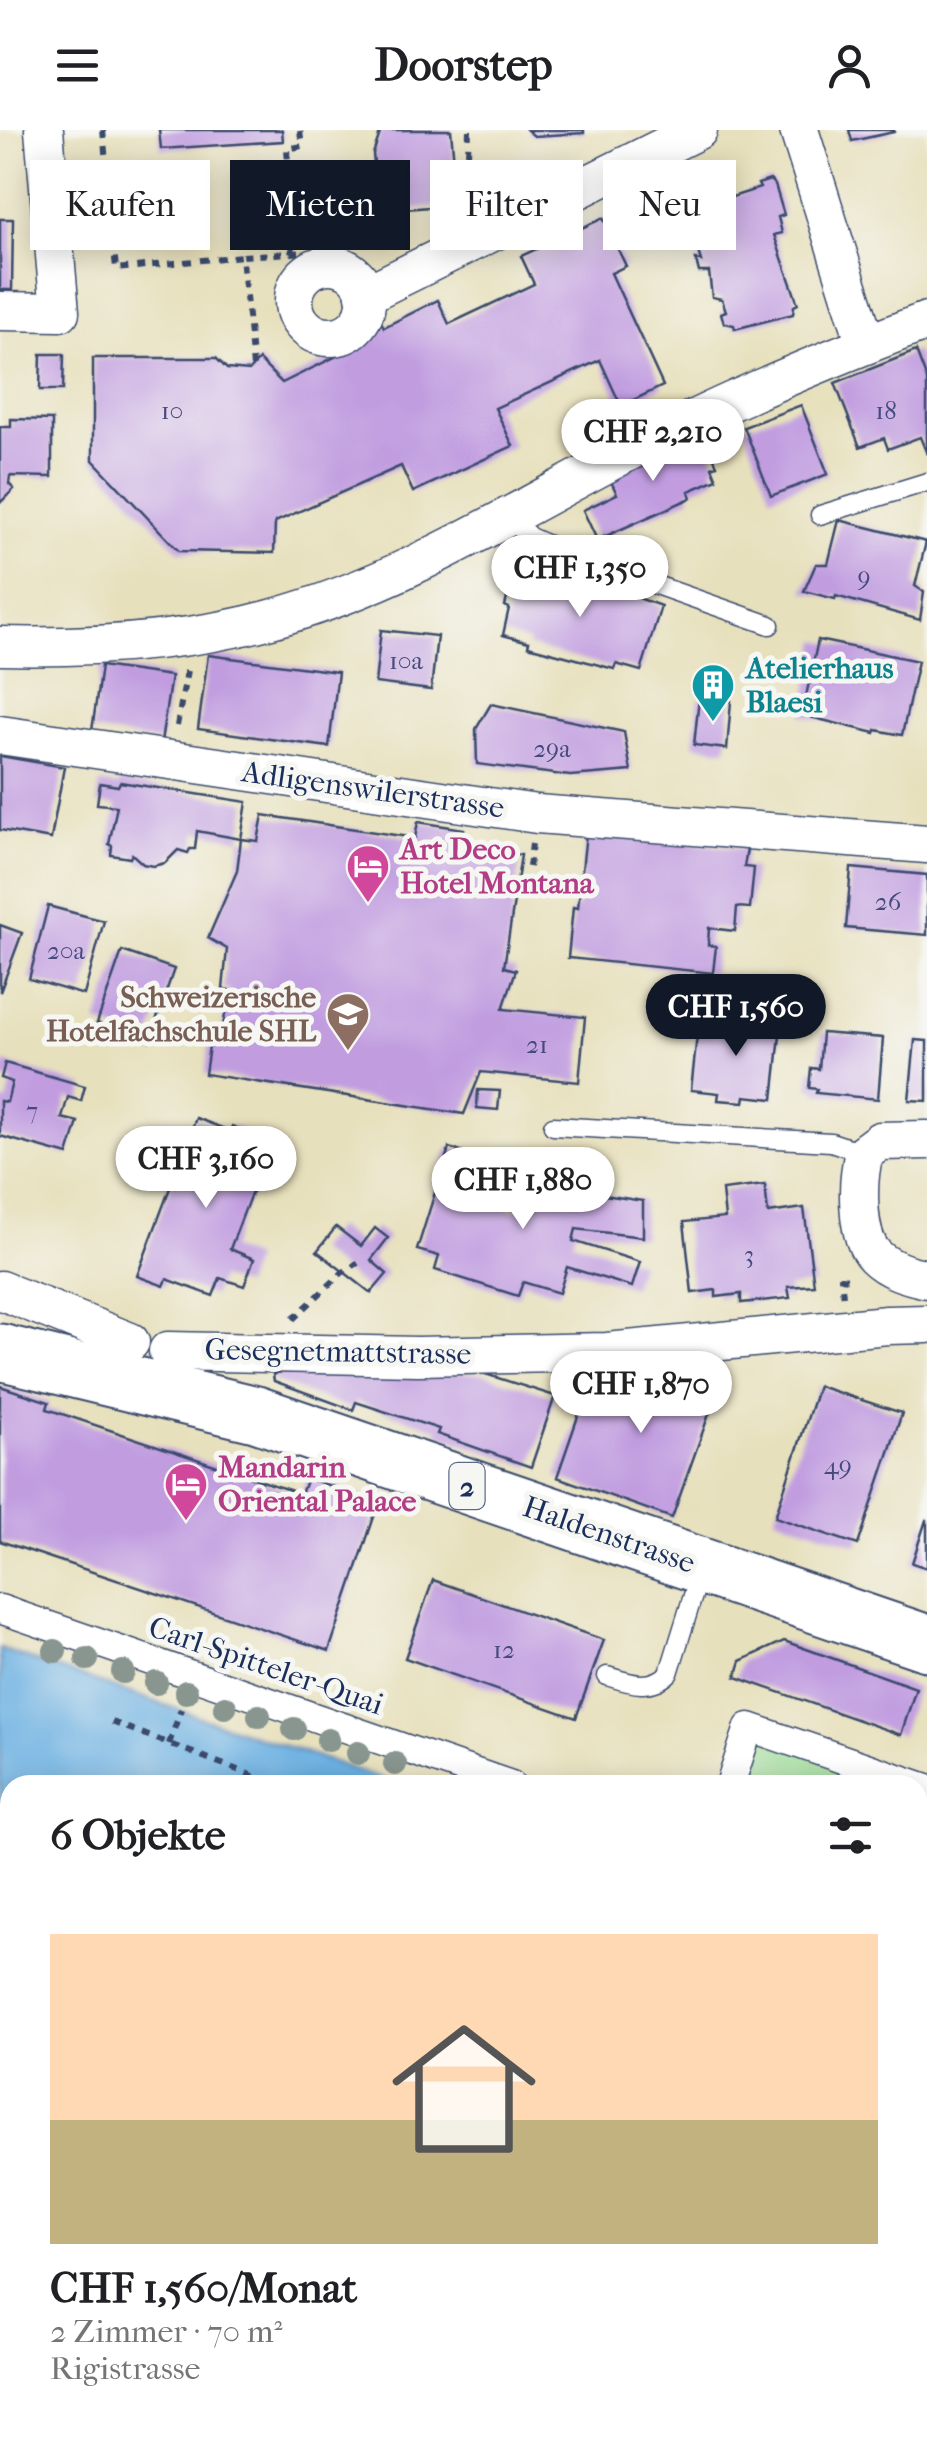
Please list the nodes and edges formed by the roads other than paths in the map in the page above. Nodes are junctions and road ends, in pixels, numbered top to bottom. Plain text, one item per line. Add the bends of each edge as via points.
1 (44, 130) edge
2 (698, 130) edge
3 (799, 130) edge
4 (375, 290) road end
5 (0, 312) edge
6 (927, 321) edge
7 (866, 344) junction
8 (927, 482) edge
9 (820, 515) dead end
10 (506, 516) junction
11 (770, 625) dead end
12 (0, 646) edge
13 (0, 735) edge
14 (927, 844) edge
15 (553, 1126) dead end
16 (927, 1140) edge
17 (864, 1153) junction
18 (927, 1278) edge
19 (0, 1290) edge
20 (927, 1324) edge
21 (0, 1352) edge
22 (119, 1360) junction
23 (170, 1372) junction
24 (702, 1568) junction
25 (0, 1609) edge
26 (927, 1643) edge
27 (607, 1676) dead end
28 (482, 1775) edge
29 (733, 1775) edge
30 (889, 1775) edge

1 - 5 street via 60,312
2 - 4 street
3 - 7 street
6 - 7 street
7 - 10 street via 672,430
8 - 9 lane
10 - 11 lane via 530,537 572,556
10 - 12 street via 380,581 272,619 194,636
13 - 14 street, Adligenswilerstrasse via 538,814
15 - 17 lane via 830,1142
16 - 17 street via 880,1141
17 - 18 street via 858,1174 862,1228 874,1255 904,1275
19 - 22 street
20 - 23 street, Gesegnetmattstrasse via 607,1352 261,1352
21 - 22 main road, Haldenstrasse / 2
22 - 23 main road, Haldenstrasse / 2
23 - 24 main road, Haldenstrasse / 2 via 256,1414
24 - 26 main road, Haldenstrasse / 2
24 - 27 lane via 669,1673 646,1684
25 - 28 street, Carl-Spitteler-Quai
29 - 30 street via 749,1727

